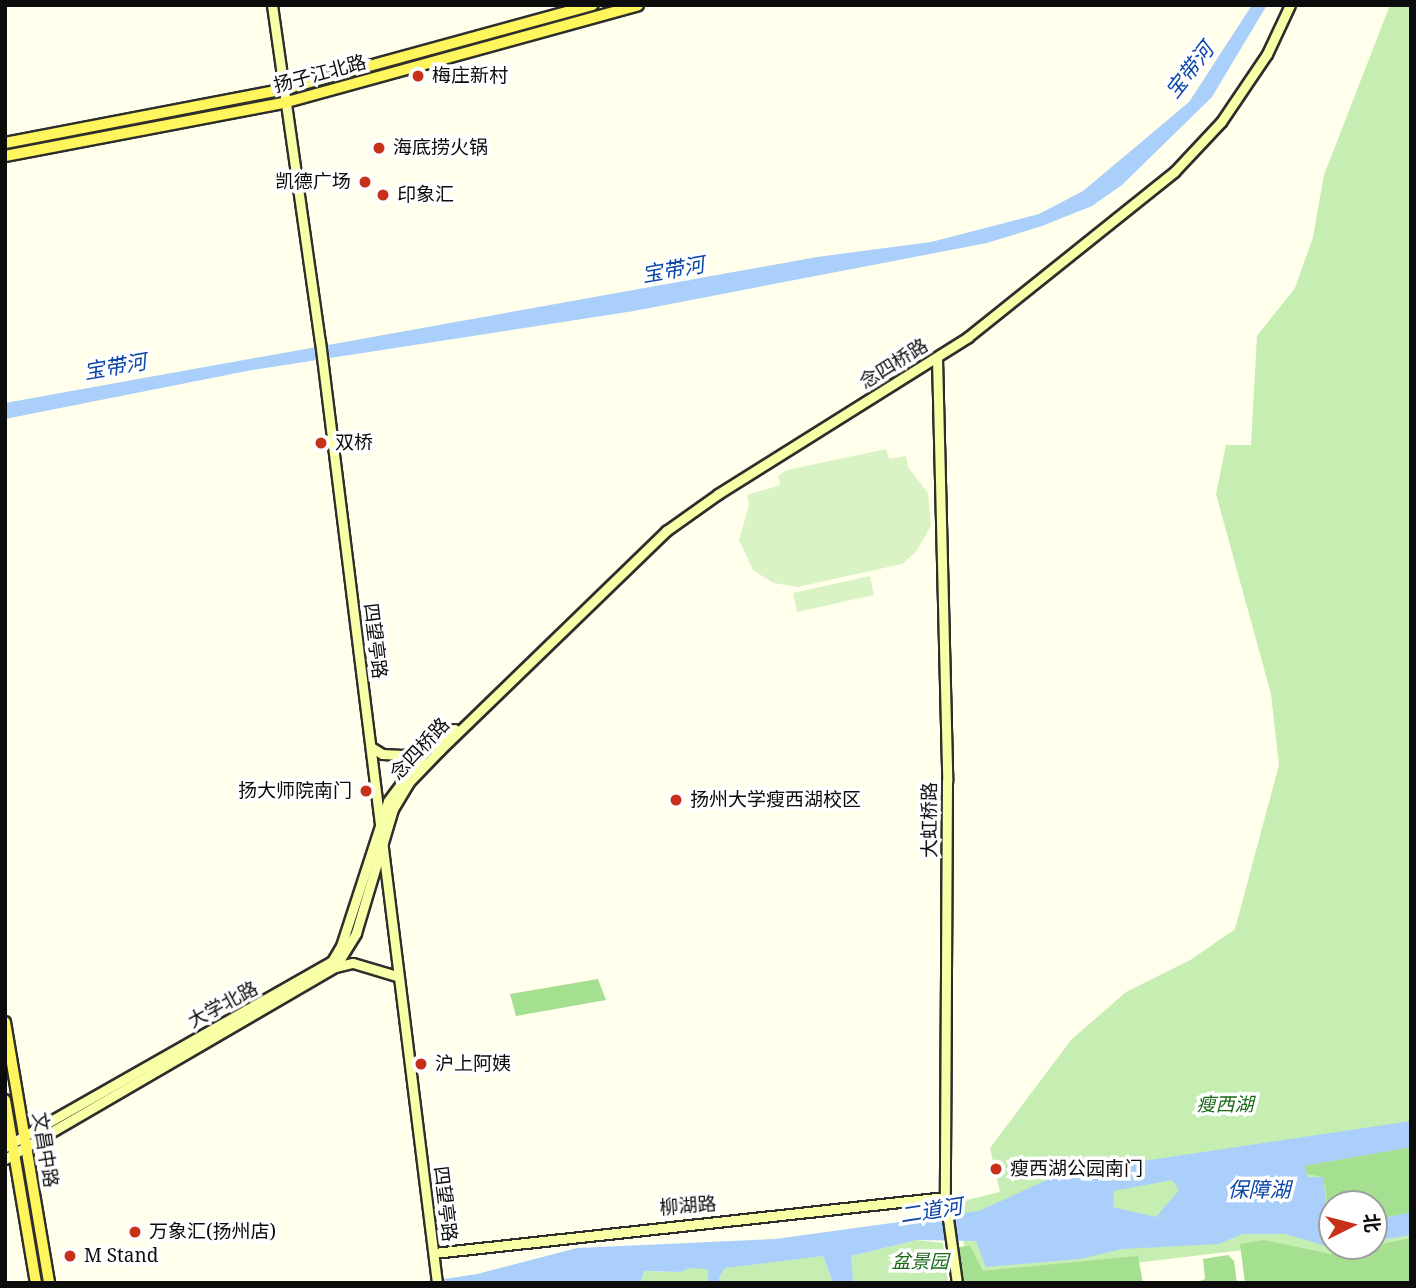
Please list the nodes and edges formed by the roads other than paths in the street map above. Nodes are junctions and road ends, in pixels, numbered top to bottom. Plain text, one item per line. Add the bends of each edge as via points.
1 (272, 5) edge
2 (593, 5) edge
3 (638, 5) edge
4 (1290, 5) edge
5 (285, 89) junction
6 (287, 102) junction
7 (5, 144) edge
8 (5, 156) edge
9 (937, 358) junction
10 (477, 714) junction
11 (371, 747) junction
12 (427, 748) junction
13 (380, 828) junction
14 (382, 851) junction
15 (335, 967) junction
16 (397, 976) junction
17 (5, 1022) edge
18 (5, 1100) edge
19 (26, 1141) junction
20 (9, 1151) edge
21 (945, 1197) junction
22 (434, 1253) junction
23 (36, 1283) edge
24 (49, 1283) edge
25 (437, 1283) edge
26 (957, 1283) edge

1 - 5 street, 四望亭路
2 - 5 main road, 扬子江北路
3 - 6 main road, 扬子江北路
4 - 9 street, 念四桥路 via 1267,54 1220,122 1174,172 1109,228
5 - 6 street, 四望亭路
5 - 7 main road, 扬子江北路
6 - 8 main road, 扬子江北路
6 - 11 street, 四望亭路
9 - 10 street, 念四桥路 via 666,531
9 - 21 street, 大虹桥路 via 947,781
10 - 12 street, 念四桥路
10 - 14 street, 念四桥路 via 409,782 393,809
11 - 12 street via 382,754 403,755
11 - 13 street, 四望亭路
12 - 13 street, 念四桥路 via 401,777
13 - 14 street, 四望亭路
13 - 19 street, 大学北路 via 332,961
14 - 15 street, 大学北路 via 349,951
14 - 16 street, 四望亭路
15 - 16 street via 353,963
15 - 19 street, 大学北路
16 - 22 street, 四望亭路
17 - 19 main road, 文昌中路
18 - 20 main road, 文昌中路
19 - 20 street, 大学北路
19 - 24 main road, 文昌中路
20 - 23 main road, 文昌中路
21 - 22 street, 柳湖路
21 - 26 street, 大虹桥路
22 - 25 street, 四望亭路

